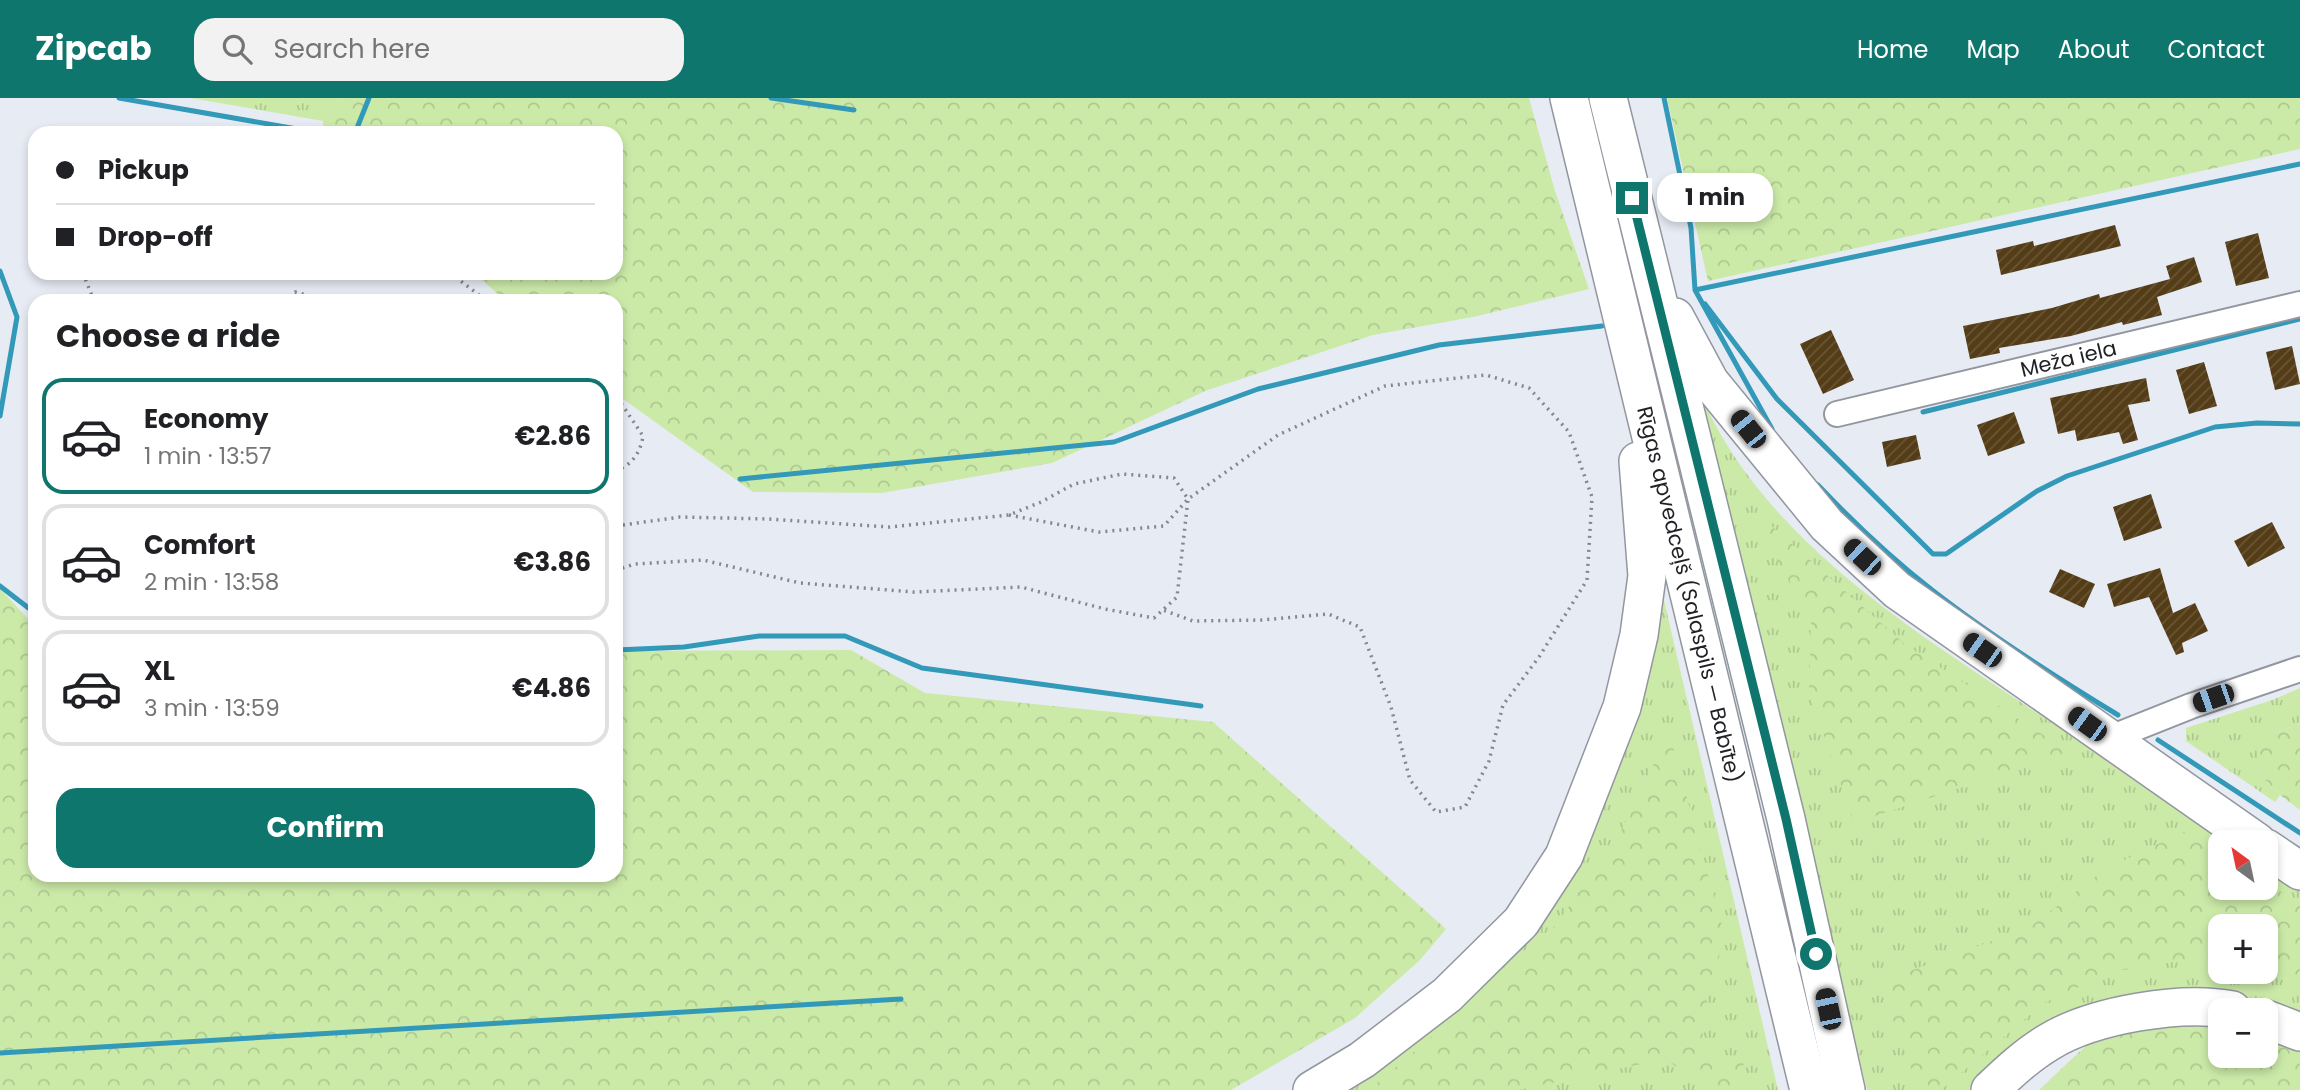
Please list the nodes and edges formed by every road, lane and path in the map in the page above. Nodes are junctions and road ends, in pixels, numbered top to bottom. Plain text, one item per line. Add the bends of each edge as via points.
1 (1569, 98) edge
2 (1608, 98) edge
3 (1644, 247) junction
4 (459, 280) edge
5 (478, 294) edge
6 (2300, 304) edge
7 (1629, 352) junction
8 (623, 406) edge
9 (1837, 414) dead end
10 (623, 467) edge
11 (1188, 499) junction
12 (1009, 515) junction
13 (623, 525) edge
14 (623, 568) edge
15 (1163, 610) junction
16 (2300, 668) edge
17 (2108, 739) junction
18 (2240, 830) edge
19 (2278, 856) edge
20 (2300, 871) edge
21 (2208, 1006) edge
22 (2278, 1024) edge
23 (2300, 1032) edge
24 (1312, 1090) edge
25 (1808, 1090) edge
26 (1846, 1090) edge
27 (1990, 1090) edge

1 - 7 highway, Rīgas apvedceļš (Salaspils — Babīte)
2 - 3 highway, Rīgas apvedceļš (Salaspils — Babīte)
3 - 17 highway via 1710,382 1827,525 1897,590
3 - 26 highway, Rīgas apvedceļš (Salaspils — Babīte) via 1786,819
4 - 5 path
6 - 9 street, Meža iela
7 - 24 highway via 1647,576 1622,707 1564,856 1521,922 1447,995 1362,1060
7 - 25 highway, Rīgas apvedceļš (Salaspils — Babīte)
8 - 10 path via 643,436 641,450
11 - 12 path via 1164,526 1099,532
11 - 12 path via 1174,478 1122,474 1074,484
11 - 15 path via 1177,597
11 - 15 path via 1278,435 1385,386 1486,375 1529,388 1569,432 1592,497 1587,580 1503,705 1489,761 1465,807 1436,812 1410,780 1391,707 1360,627 1328,614 1193,621
12 - 13 path via 889,527 680,517
14 - 15 path via 703,560 800,583 914,592 1021,587 1154,618
16 - 17 street
17 - 18 highway
19 - 20 highway
21 - 27 highway via 2156,1009 2095,1023 2050,1041
22 - 23 highway

